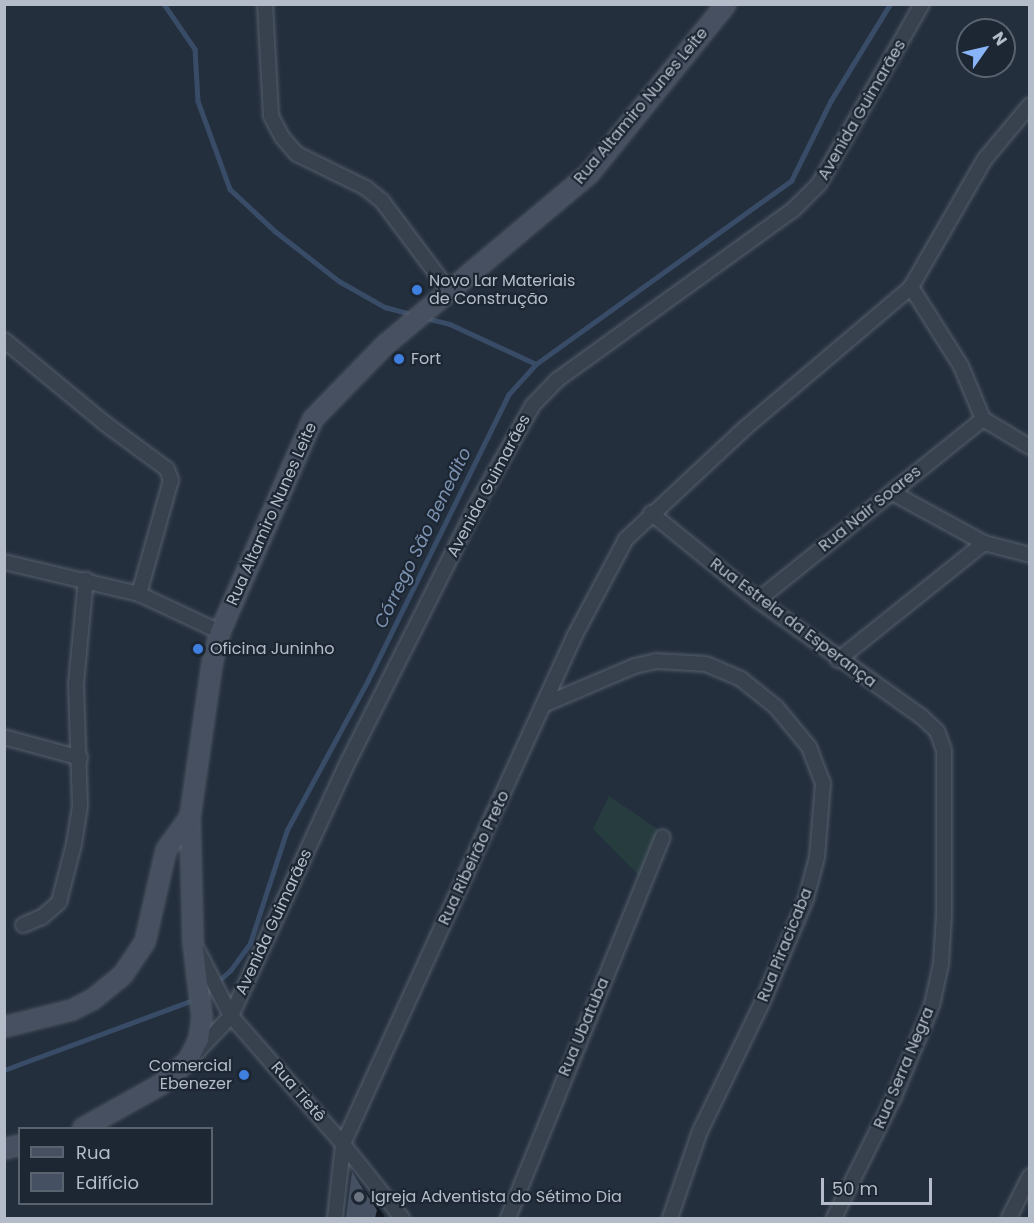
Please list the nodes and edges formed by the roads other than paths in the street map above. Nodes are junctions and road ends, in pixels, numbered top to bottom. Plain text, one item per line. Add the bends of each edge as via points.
1 (265, 4) edge
2 (726, 4) edge
3 (922, 4) edge
4 (1029, 105) edge
5 (1024, 118) edge
6 (911, 287) junction
7 (450, 292) junction
8 (4, 340) edge
9 (983, 419) junction
10 (1029, 447) edge
11 (891, 492) junction
12 (651, 513) junction
13 (984, 543) junction
14 (1029, 555) edge
15 (4, 562) edge
16 (86, 579) junction
17 (139, 594) junction
18 (758, 600) junction
19 (220, 632) junction
20 (838, 660) junction
21 (543, 705) junction
22 (937, 731) joint
23 (4, 737) edge
24 (80, 758) junction
25 (189, 817) junction
26 (663, 837) dead end
27 (22, 925) dead end
28 (193, 942) junction
29 (229, 1012) junction
30 (4, 1027) edge
31 (188, 1061) junction
32 (85, 1127) edge
33 (343, 1144) junction
34 (1029, 1176) edge
35 (335, 1218) edge
36 (402, 1218) edge
37 (508, 1218) edge
38 (670, 1218) edge
39 (834, 1218) edge
40 (1009, 1218) edge

1 - 7 street via 271,116 282,137 297,154 366,188 382,201
2 - 7 main road, Rua Altamiro Nunes Leite via 589,174
3 - 29 street, Avenida Guimarães via 812,190 793,210 557,380 533,405 476,506
4 - 5 street, Rua Ribeirão Preto
5 - 6 street, Rua Ribeirão Preto via 985,159
6 - 9 street via 961,366
6 - 12 street, Rua Ribeirão Preto
7 - 19 main road, Rua Altamiro Nunes Leite via 412,321 312,419
8 - 17 street via 167,469 171,480
9 - 10 street
9 - 11 street, Rua Nair Soares
11 - 13 street
11 - 18 street, Rua Nair Soares
12 - 18 street, Rua Estrela da Esperança
12 - 21 street, Rua Ribeirão Preto via 626,539 610,566
13 - 14 street
13 - 20 street
15 - 16 street
16 - 17 street
16 - 24 street via 76,684
17 - 19 street
18 - 20 street, Rua Estrela da Esperança
19 - 25 main road, Rua Altamiro Nunes Leite
20 - 22 street, Rua Estrela da Esperança
21 - 33 street, Rua Ribeirão Preto
21 - 38 street, Rua Piracicaba via 635,666 656,661 706,664 741,679 776,707 809,747 823,783 817,856 806,899 762,1003 700,1131
22 - 39 street, Rua Serra Negra via 944,750 941,964 932,1005 914,1050
23 - 24 street
24 - 27 street via 80,806 59,902 42,917
25 - 28 main road, Rua Altamiro Nunes Leite
25 - 30 main road via 166,850 145,942 122,976 72,1010
26 - 37 street, Rua Ubatuba
28 - 29 street, Rua Tietê
28 - 31 main road, Rua Altamiro Nunes Leite via 202,1027
29 - 31 street
29 - 33 street, Rua Tietê
31 - 32 main road via 119,1111
33 - 35 street, Rua Ribeirão Preto
33 - 36 street, Rua Tietê
34 - 40 street

